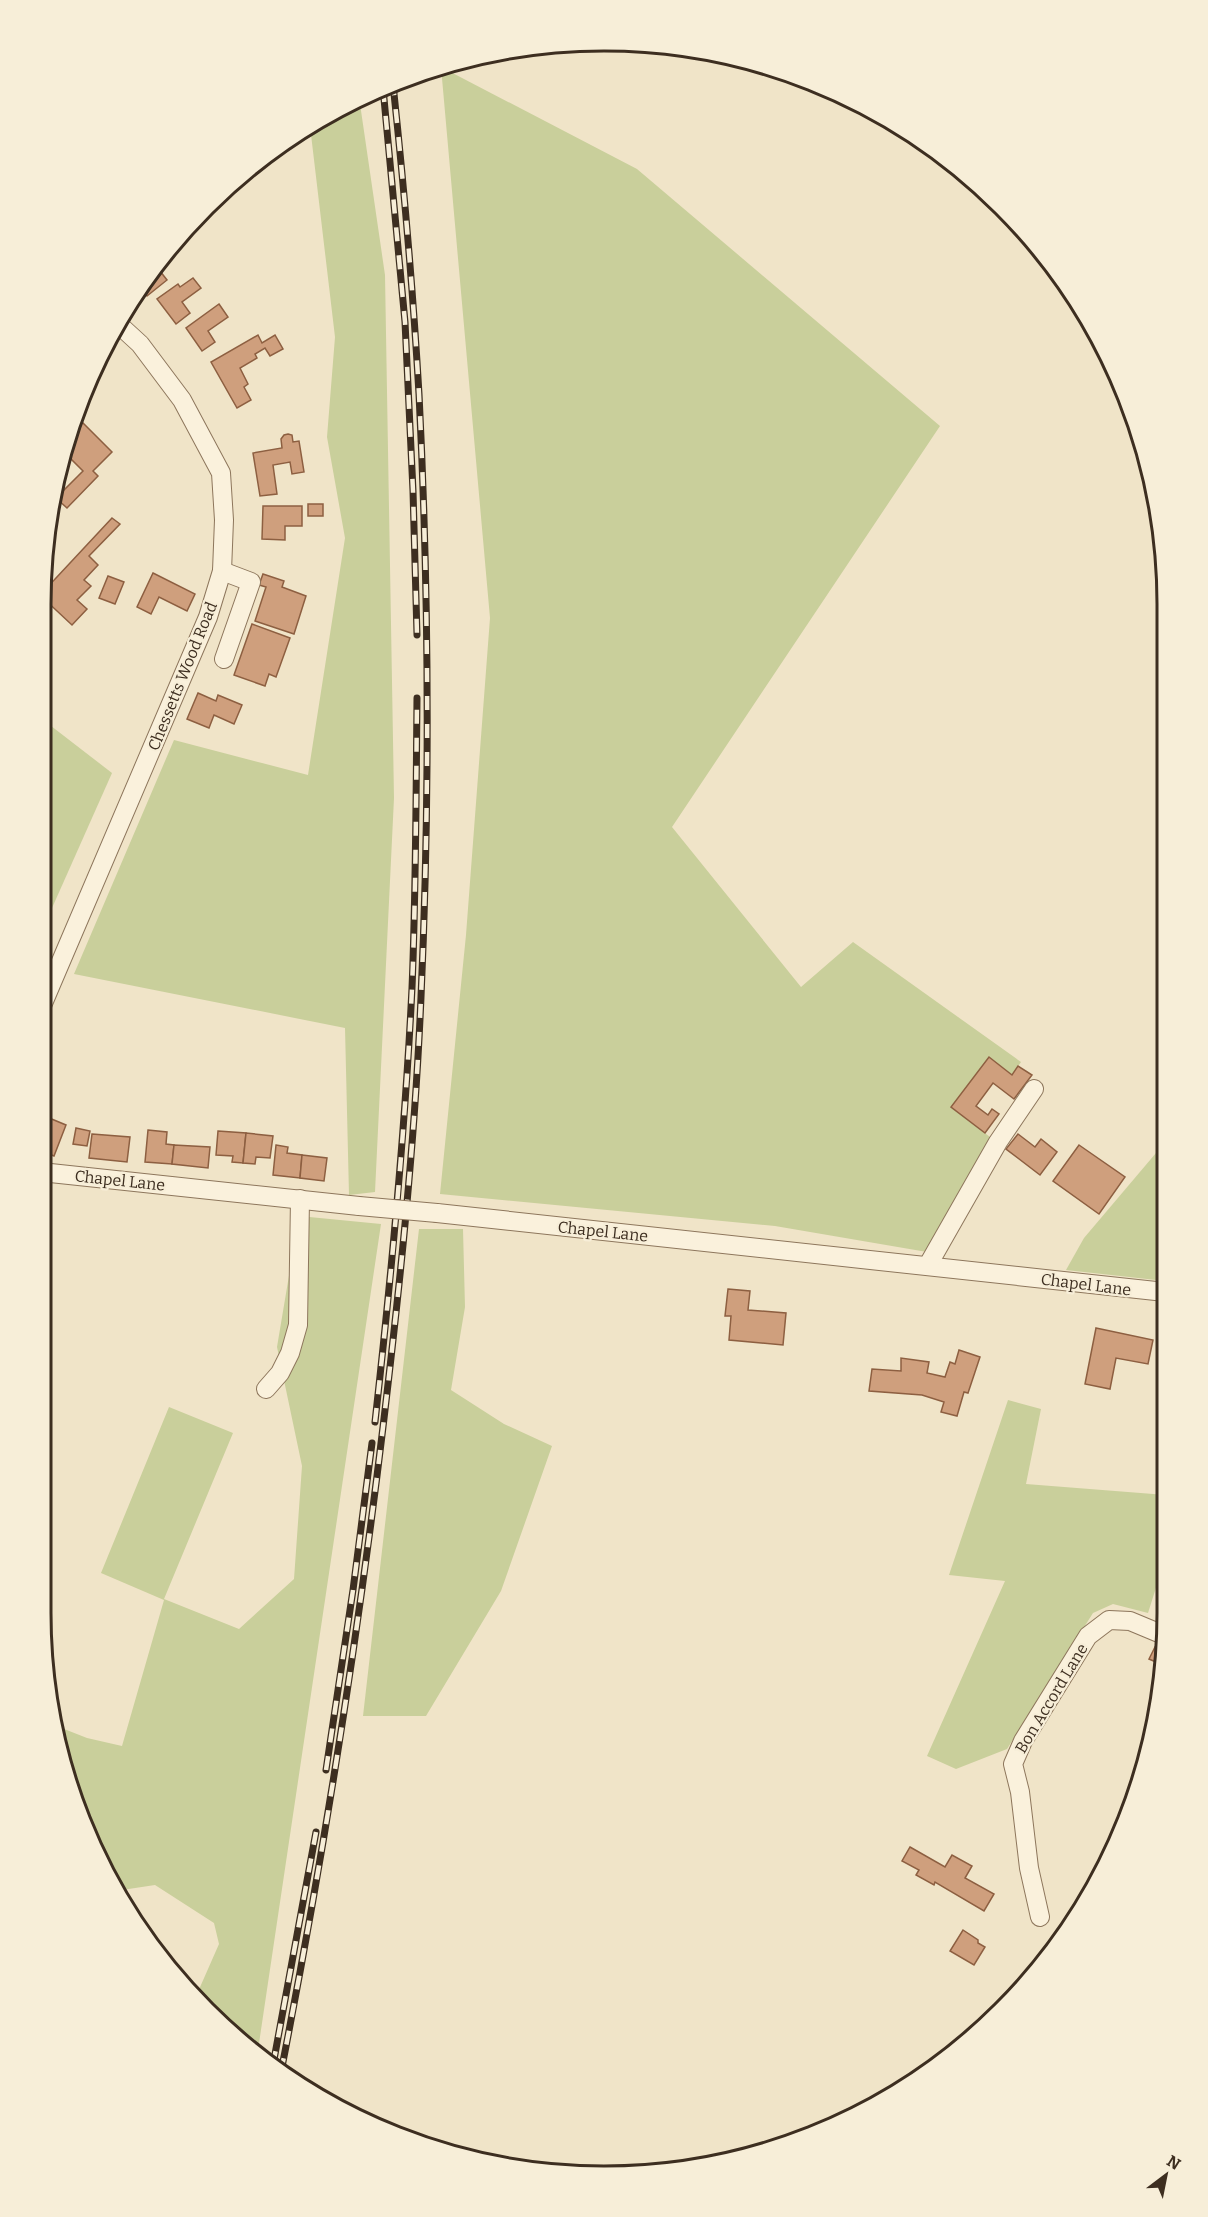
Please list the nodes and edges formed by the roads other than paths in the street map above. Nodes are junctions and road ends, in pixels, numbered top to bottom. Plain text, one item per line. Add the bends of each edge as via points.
1 (124, 329) edge
2 (222, 571) junction
3 (224, 658) dead end
4 (51, 985) edge
5 (1034, 1089) dead end
6 (51, 1173) edge
7 (300, 1199) junction
8 (928, 1265) junction
9 (1157, 1291) edge
10 (266, 1389) dead end
11 (1156, 1632) edge
12 (1040, 1917) dead end

1 - 2 street, Chessetts Wood Road via 140,344 182,400 221,473
2 - 3 street via 251,582
2 - 4 street, Chessetts Wood Road via 208,617
5 - 8 street via 998,1142
6 - 7 street, Chapel Lane
7 - 8 street, Chapel Lane, bridge
7 - 10 street via 298,1325 290,1353
8 - 9 street, Chapel Lane
11 - 12 street, Bon Accord Lane via 1130,1621 1109,1620 1088,1636 1013,1764

